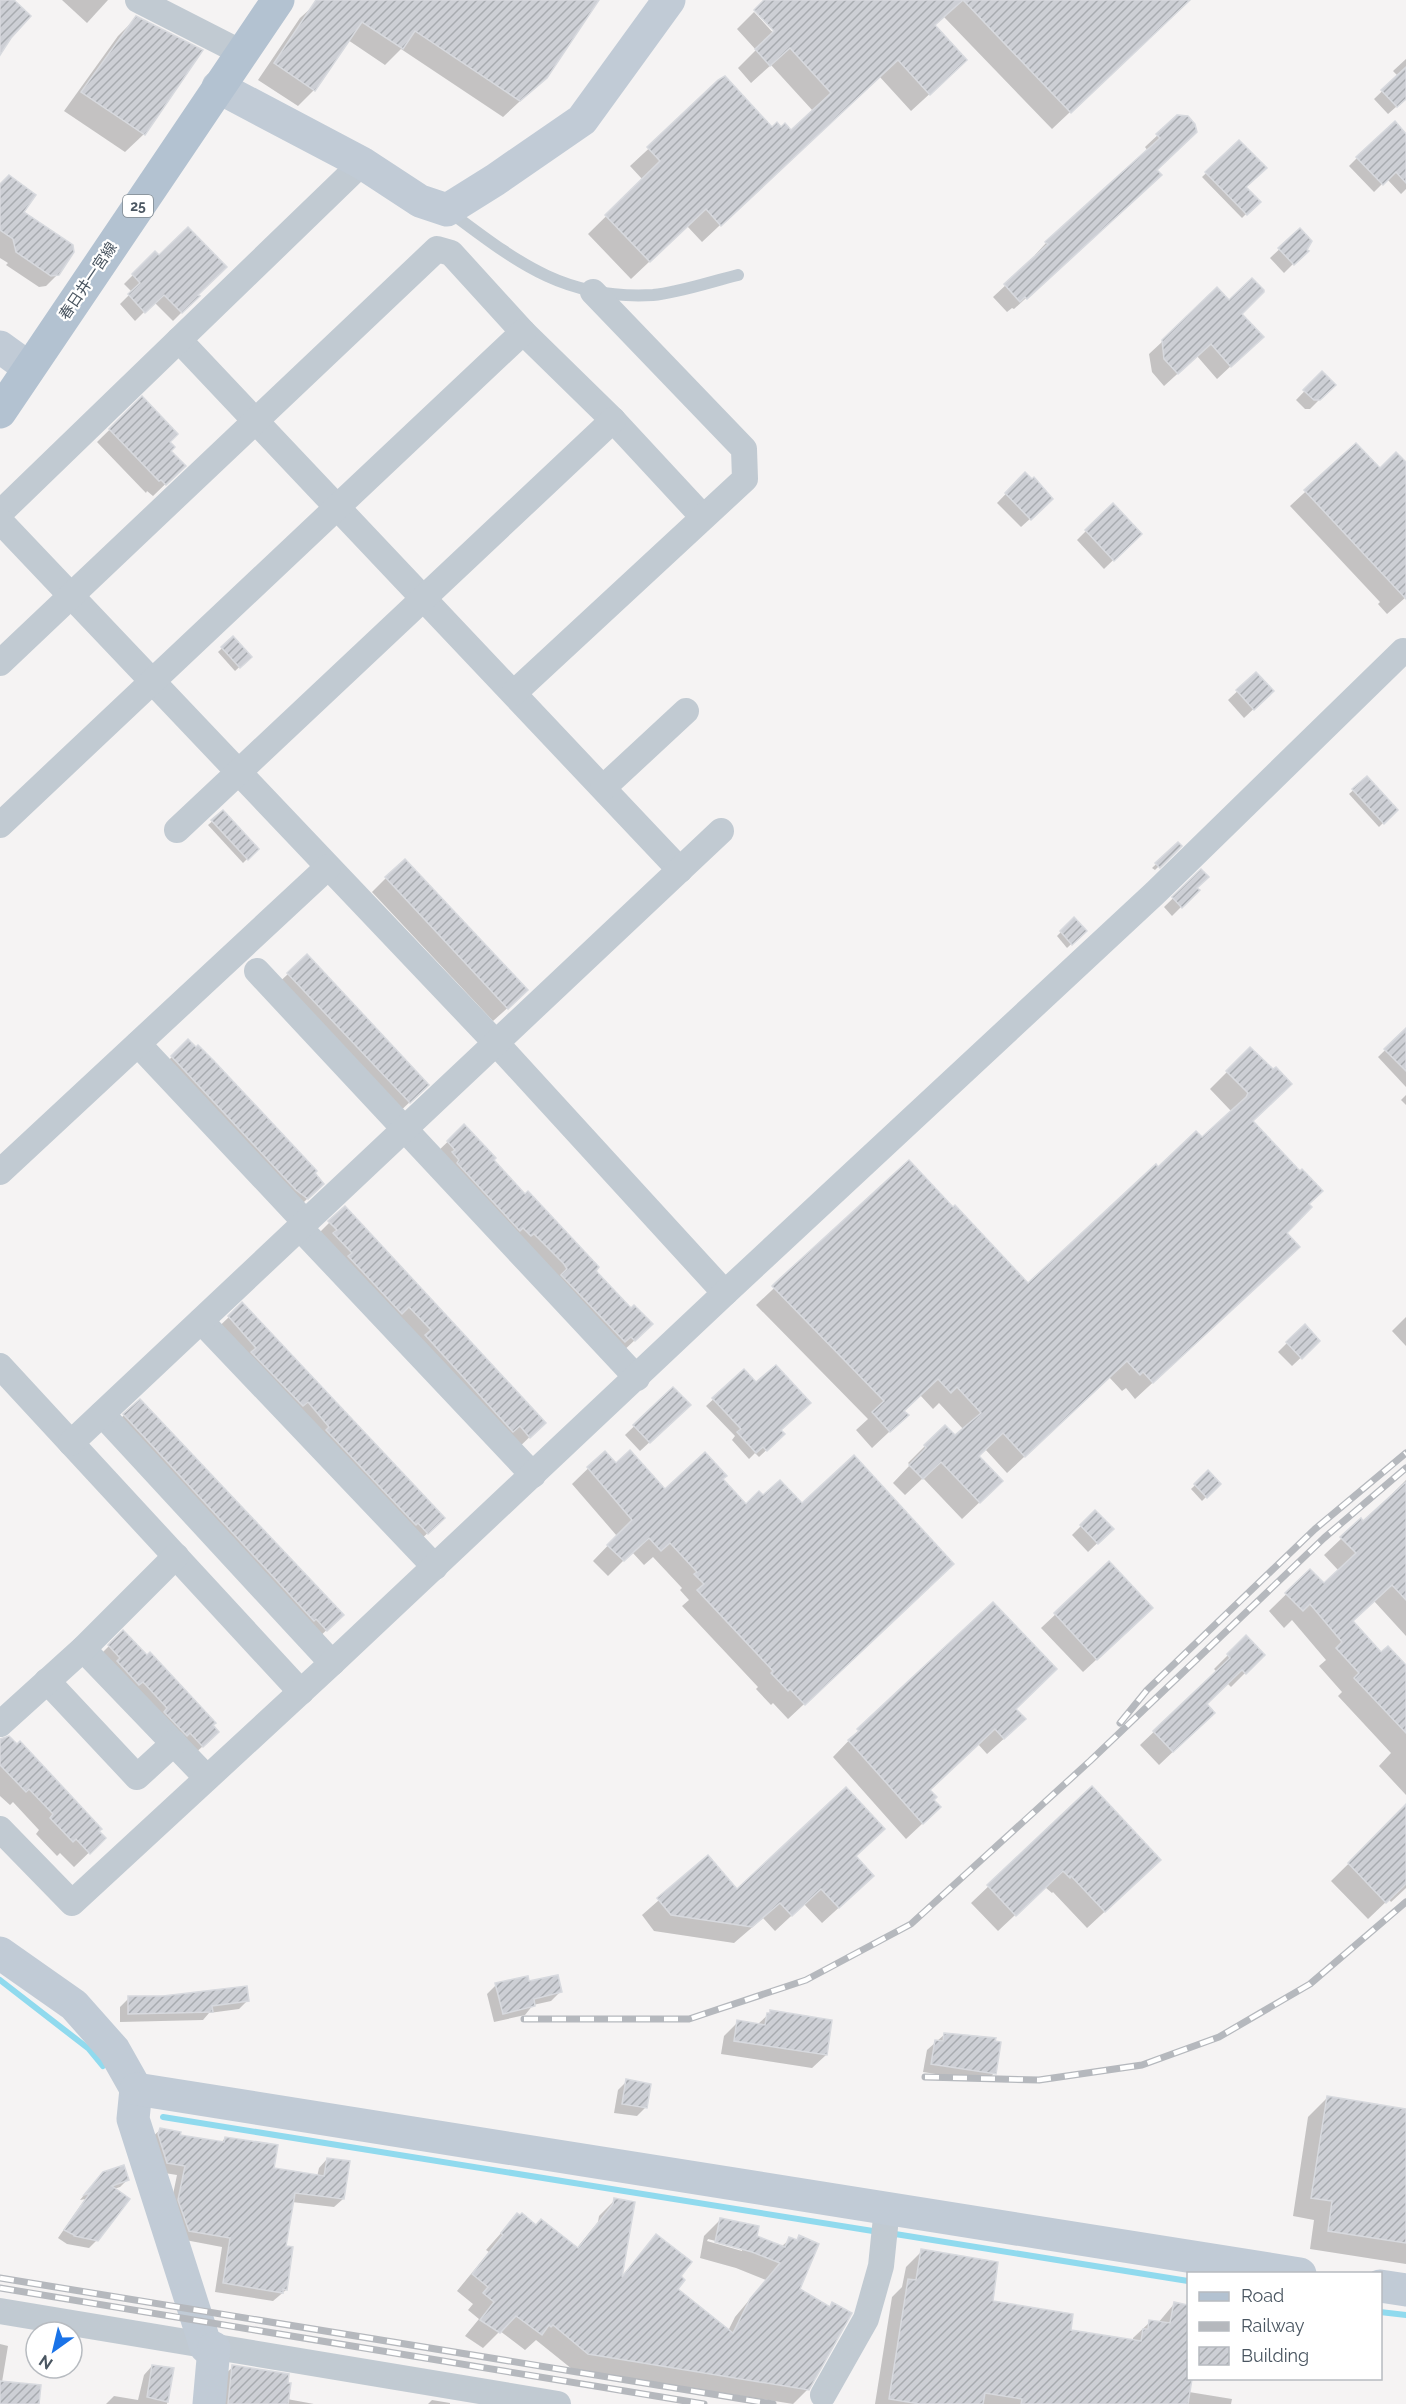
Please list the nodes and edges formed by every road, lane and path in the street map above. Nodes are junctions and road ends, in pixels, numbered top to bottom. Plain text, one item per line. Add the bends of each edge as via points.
1 (138, 0) edge
2 (278, 0) edge
3 (669, 0) edge
4 (242, 53) junction
5 (218, 87) junction
6 (362, 163) junction
7 (447, 210) junction
8 (738, 275) dead end
9 (593, 292) junction
10 (523, 332) junction
11 (179, 340) junction
12 (0, 347) edge
13 (29, 368) junction
14 (0, 412) edge
15 (613, 420) junction
16 (256, 421) junction
17 (337, 507) junction
18 (0, 513) edge
19 (703, 517) junction
20 (0, 521) edge
21 (71, 596) junction
22 (423, 598) junction
23 (1403, 651) dead end
24 (0, 663) edge
25 (152, 682) junction
26 (514, 693) junction
27 (686, 711) dead end
28 (238, 772) junction
29 (603, 788) junction
30 (0, 825) edge
31 (177, 830) dead end
32 (721, 831) dead end
33 (328, 867) junction
34 (680, 870) junction
35 (257, 971) dead end
36 (496, 1043) junction
37 (138, 1044) junction
38 (405, 1129) junction
39 (0, 1173) edge
40 (303, 1225) junction
41 (724, 1293) junction
42 (201, 1321) junction
43 (0, 1366) edge
44 (637, 1378) junction
45 (102, 1414) junction
46 (71, 1443) junction
47 (533, 1475) junction
48 (176, 1556) junction
49 (435, 1567) junction
50 (83, 1649) junction
51 (332, 1663) junction
52 (47, 1681) junction
53 (301, 1692) junction
54 (0, 1724) edge
55 (174, 1743) junction
56 (207, 1778) junction
57 (5, 1845) edge
58 (0, 1953) edge
59 (136, 2089) junction
60 (885, 2224) junction
61 (1283, 2272) edge
62 (1382, 2286) edge
63 (1406, 2290) edge
64 (0, 2311) edge
65 (210, 2347) junction
66 (823, 2395) dead end
67 (209, 2404) edge
68 (558, 2404) edge

1 - 4 street
2 - 4 main road, 春日井一宮線 / 25
3 - 7 street via 582,120
4 - 5 main road, 春日井一宮線 / 25
5 - 6 street
5 - 13 main road, 春日井一宮線 / 25
6 - 7 street via 420,201
6 - 11 street
7 - 9 lane via 545,276
8 - 9 lane via 654,295
9 - 19 street via 744,449 745,479
10 - 15 street
10 - 16 street via 451,253 437,249
10 - 17 street
11 - 16 street
11 - 18 street
12 - 13 street
13 - 14 main road, 春日井一宮線 / 25
15 - 19 street
15 - 22 street
16 - 17 street
16 - 21 street
17 - 22 street
17 - 25 street
19 - 26 street
20 - 21 street
21 - 24 street
21 - 25 street
22 - 26 street
22 - 28 street
23 - 41 street via 1146,901
25 - 28 street
25 - 30 street
26 - 29 street
27 - 29 street
28 - 31 street
28 - 33 street
29 - 34 street
32 - 34 street
33 - 36 street
33 - 37 street
34 - 36 street
35 - 38 street
36 - 38 street
36 - 41 street
37 - 39 street
37 - 40 street
38 - 40 street
38 - 44 street
40 - 42 street
40 - 47 street
41 - 44 street
42 - 45 street
42 - 49 street
43 - 46 street
44 - 47 street
45 - 46 street
45 - 51 street
46 - 48 street
47 - 49 street
48 - 50 street
48 - 53 street
49 - 51 street
50 - 52 street
50 - 55 street
51 - 53 street
52 - 54 street
52 - 55 street via 137,1777
53 - 56 street
55 - 56 street
56 - 57 street via 72,1903
58 - 59 street via 74,2005 114,2050
59 - 60 street
59 - 65 street via 133,2119
60 - 61 street
60 - 66 street via 881,2266 866,2319
62 - 63 street
64 - 65 street
65 - 67 street
65 - 68 street

